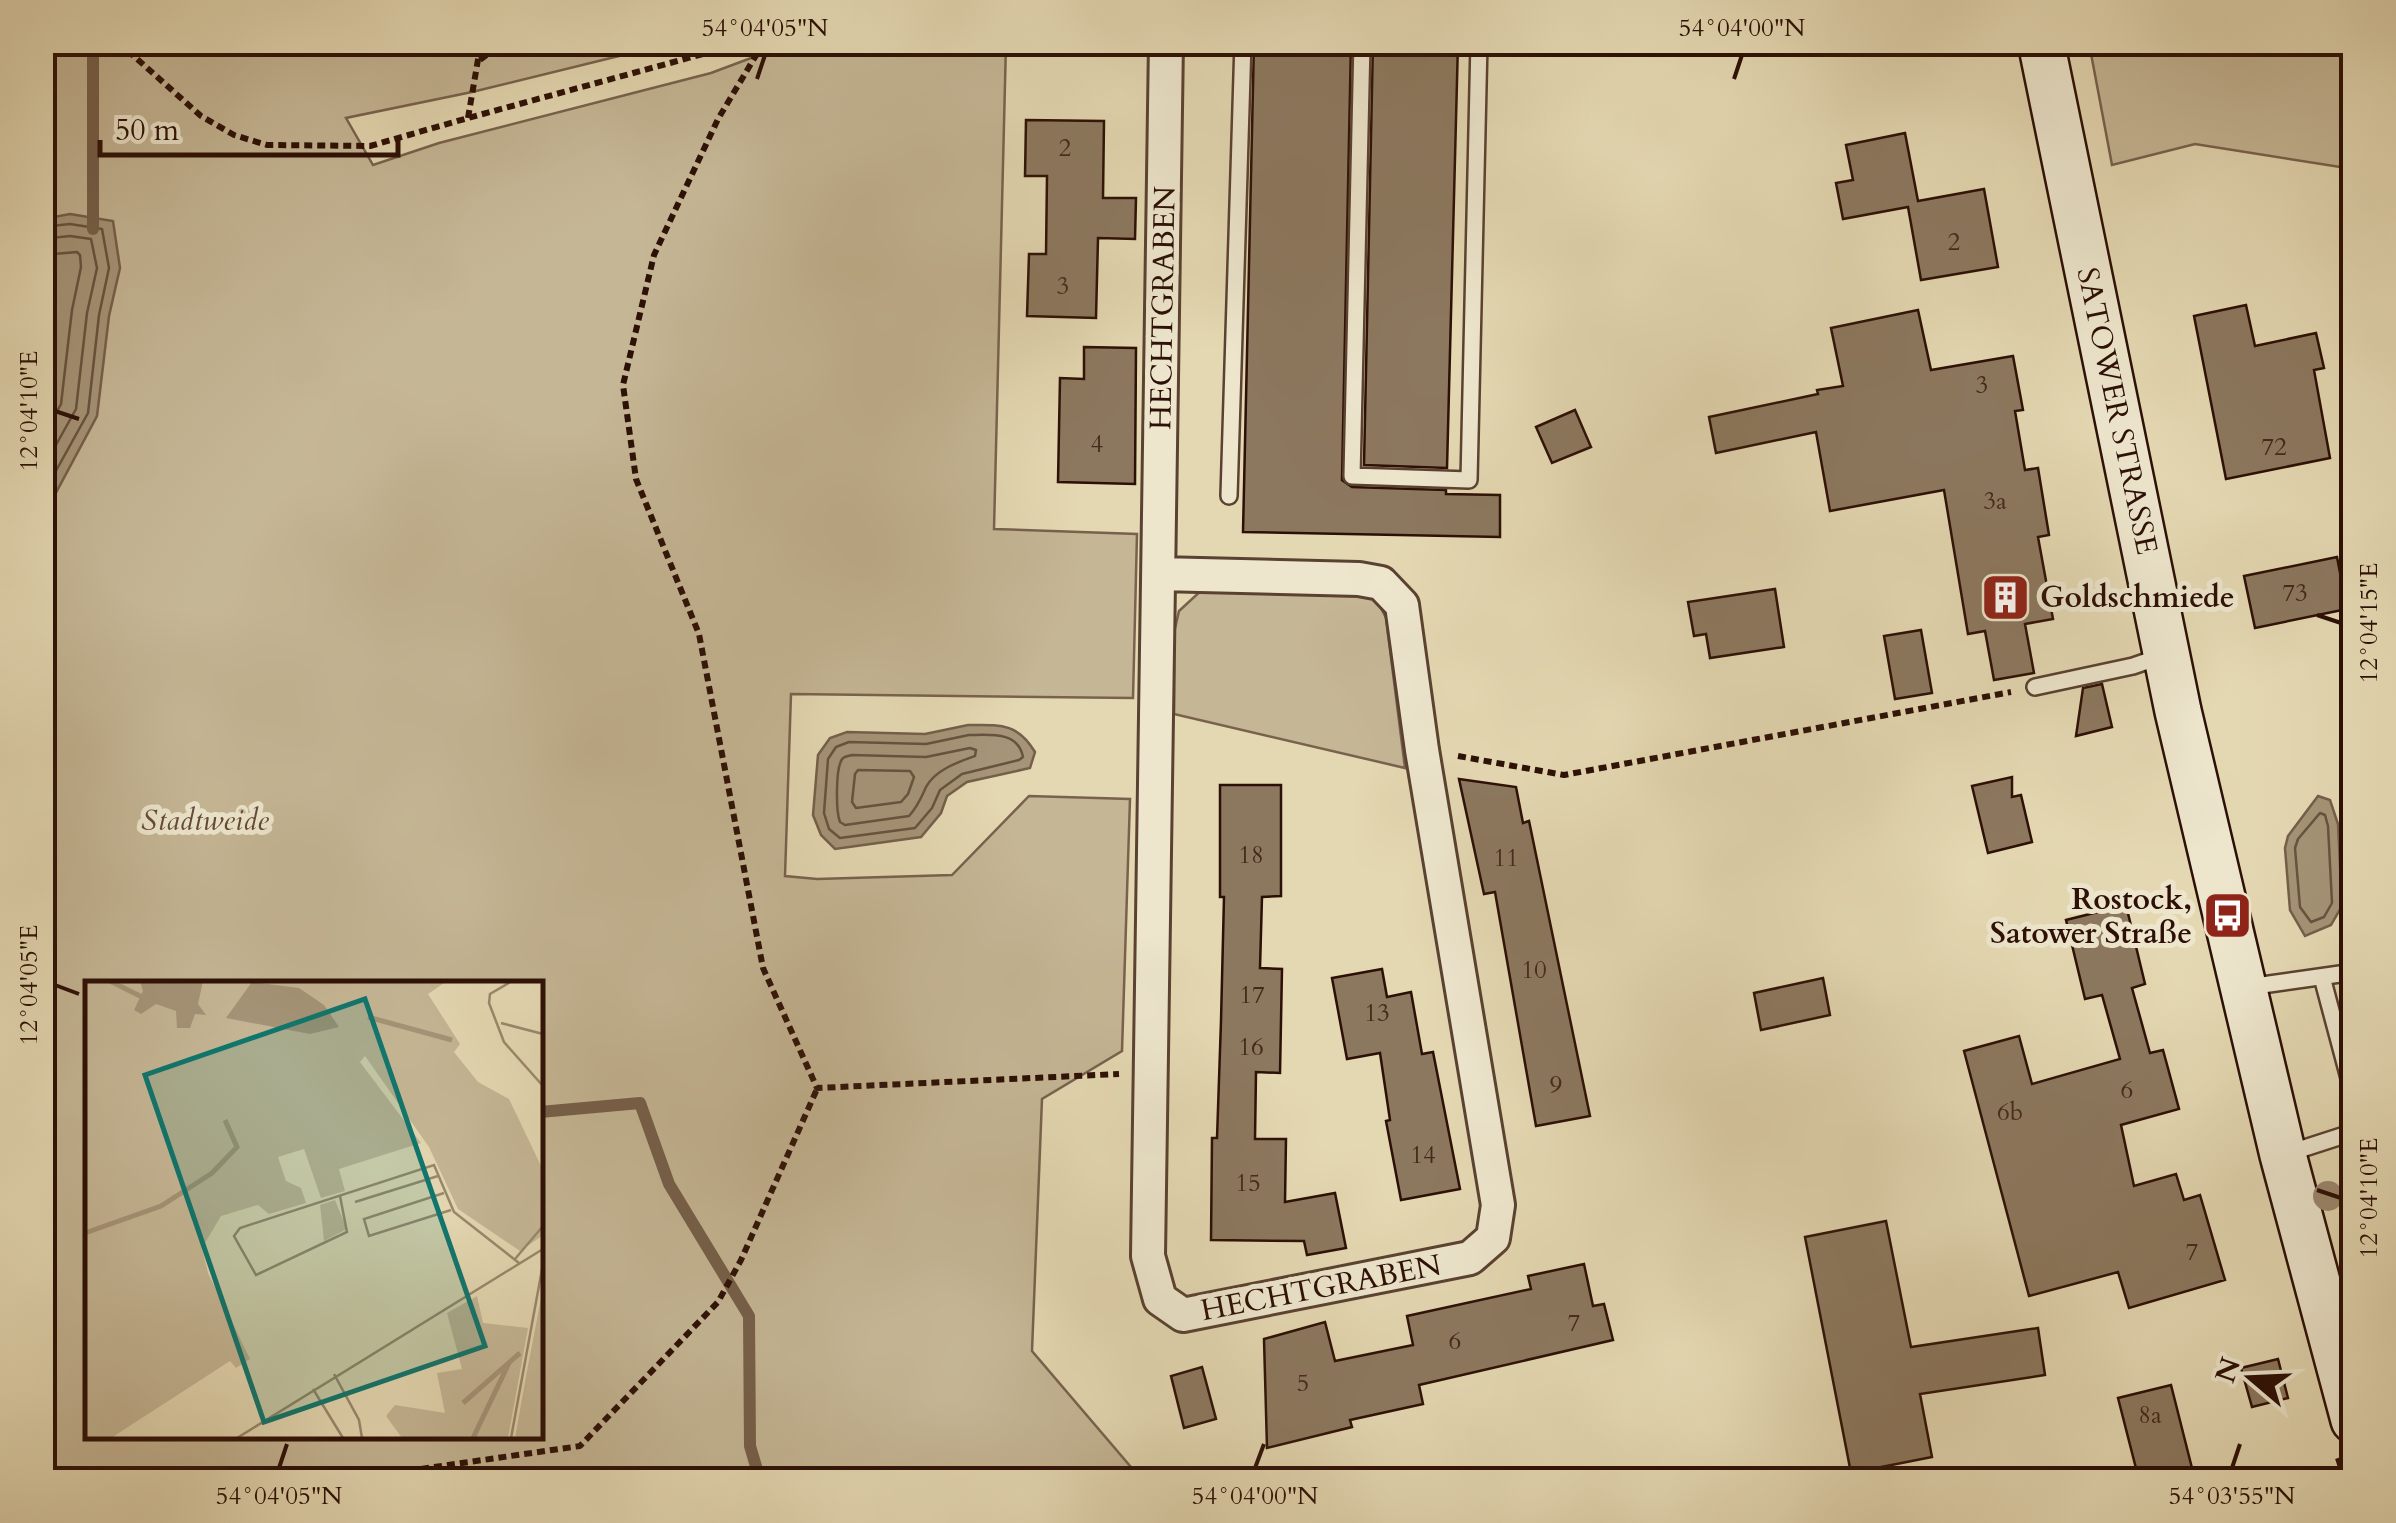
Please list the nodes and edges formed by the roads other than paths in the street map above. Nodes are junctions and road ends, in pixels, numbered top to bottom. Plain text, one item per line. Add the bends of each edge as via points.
1 (1166, 42) edge
2 (1243, 42) edge
3 (1362, 42) edge
4 (1479, 42) edge
5 (2041, 42) edge
6 (1229, 496) dead end
7 (1159, 574) junction
8 (2167, 654) junction
9 (2035, 688) road end
10 (2354, 972) edge
11 (2322, 977) junction
12 (2244, 988) junction
13 (2354, 1097) edge
14 (2354, 1132) edge
15 (2284, 1155) junction
16 (2354, 1420) edge

1 - 7 street, HECHTGRABEN
2 - 6 lane
3 - 4 lane via 1352,476 1469,480
5 - 8 main road, SATOWER STRASSE
7 - 7 street, HECHTGRABEN via 1148,1256 1160,1299 1182,1315 1470,1258 1493,1238 1498,1205 1402,605 1381,583 1359,579
8 - 9 lane
8 - 12 main road, SATOWER STRASSE
10 - 11 lane
11 - 12 lane
11 - 13 lane
12 - 15 main road, SATOWER STRASSE
14 - 15 lane
15 - 16 main road, SATOWER STRASSE

